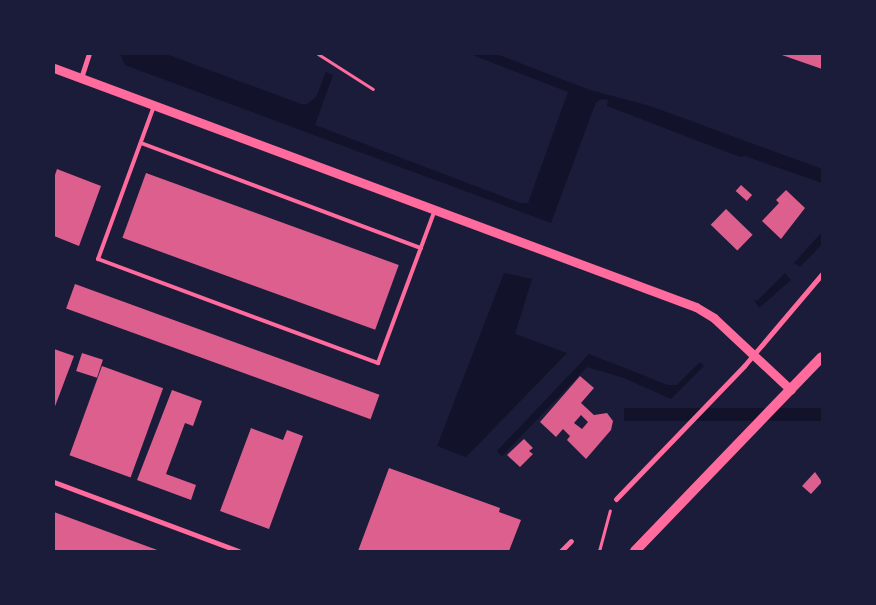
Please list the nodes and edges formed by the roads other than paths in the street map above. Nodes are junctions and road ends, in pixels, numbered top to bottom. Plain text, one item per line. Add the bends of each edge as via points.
1 (89, 54) edge
2 (54, 68) edge
3 (81, 78) junction
4 (154, 106) junction
5 (141, 143) junction
6 (435, 210) junction
7 (421, 248) junction
8 (822, 274) edge
9 (754, 353) junction
10 (822, 357) edge
11 (791, 390) junction
12 (54, 482) edge
13 (616, 499) road end
14 (571, 541) dead end
15 (239, 551) edge
16 (561, 551) edge
17 (635, 551) edge

1 - 3 street
2 - 3 street
3 - 4 street
4 - 5 lane
4 - 6 street
5 - 7 lane
5 - 7 lane via 98,259 378,363
6 - 7 lane
6 - 9 street via 696,307 714,318
8 - 9 street
9 - 11 street
9 - 13 street
10 - 11 main road
11 - 17 main road
12 - 15 street
14 - 16 street

